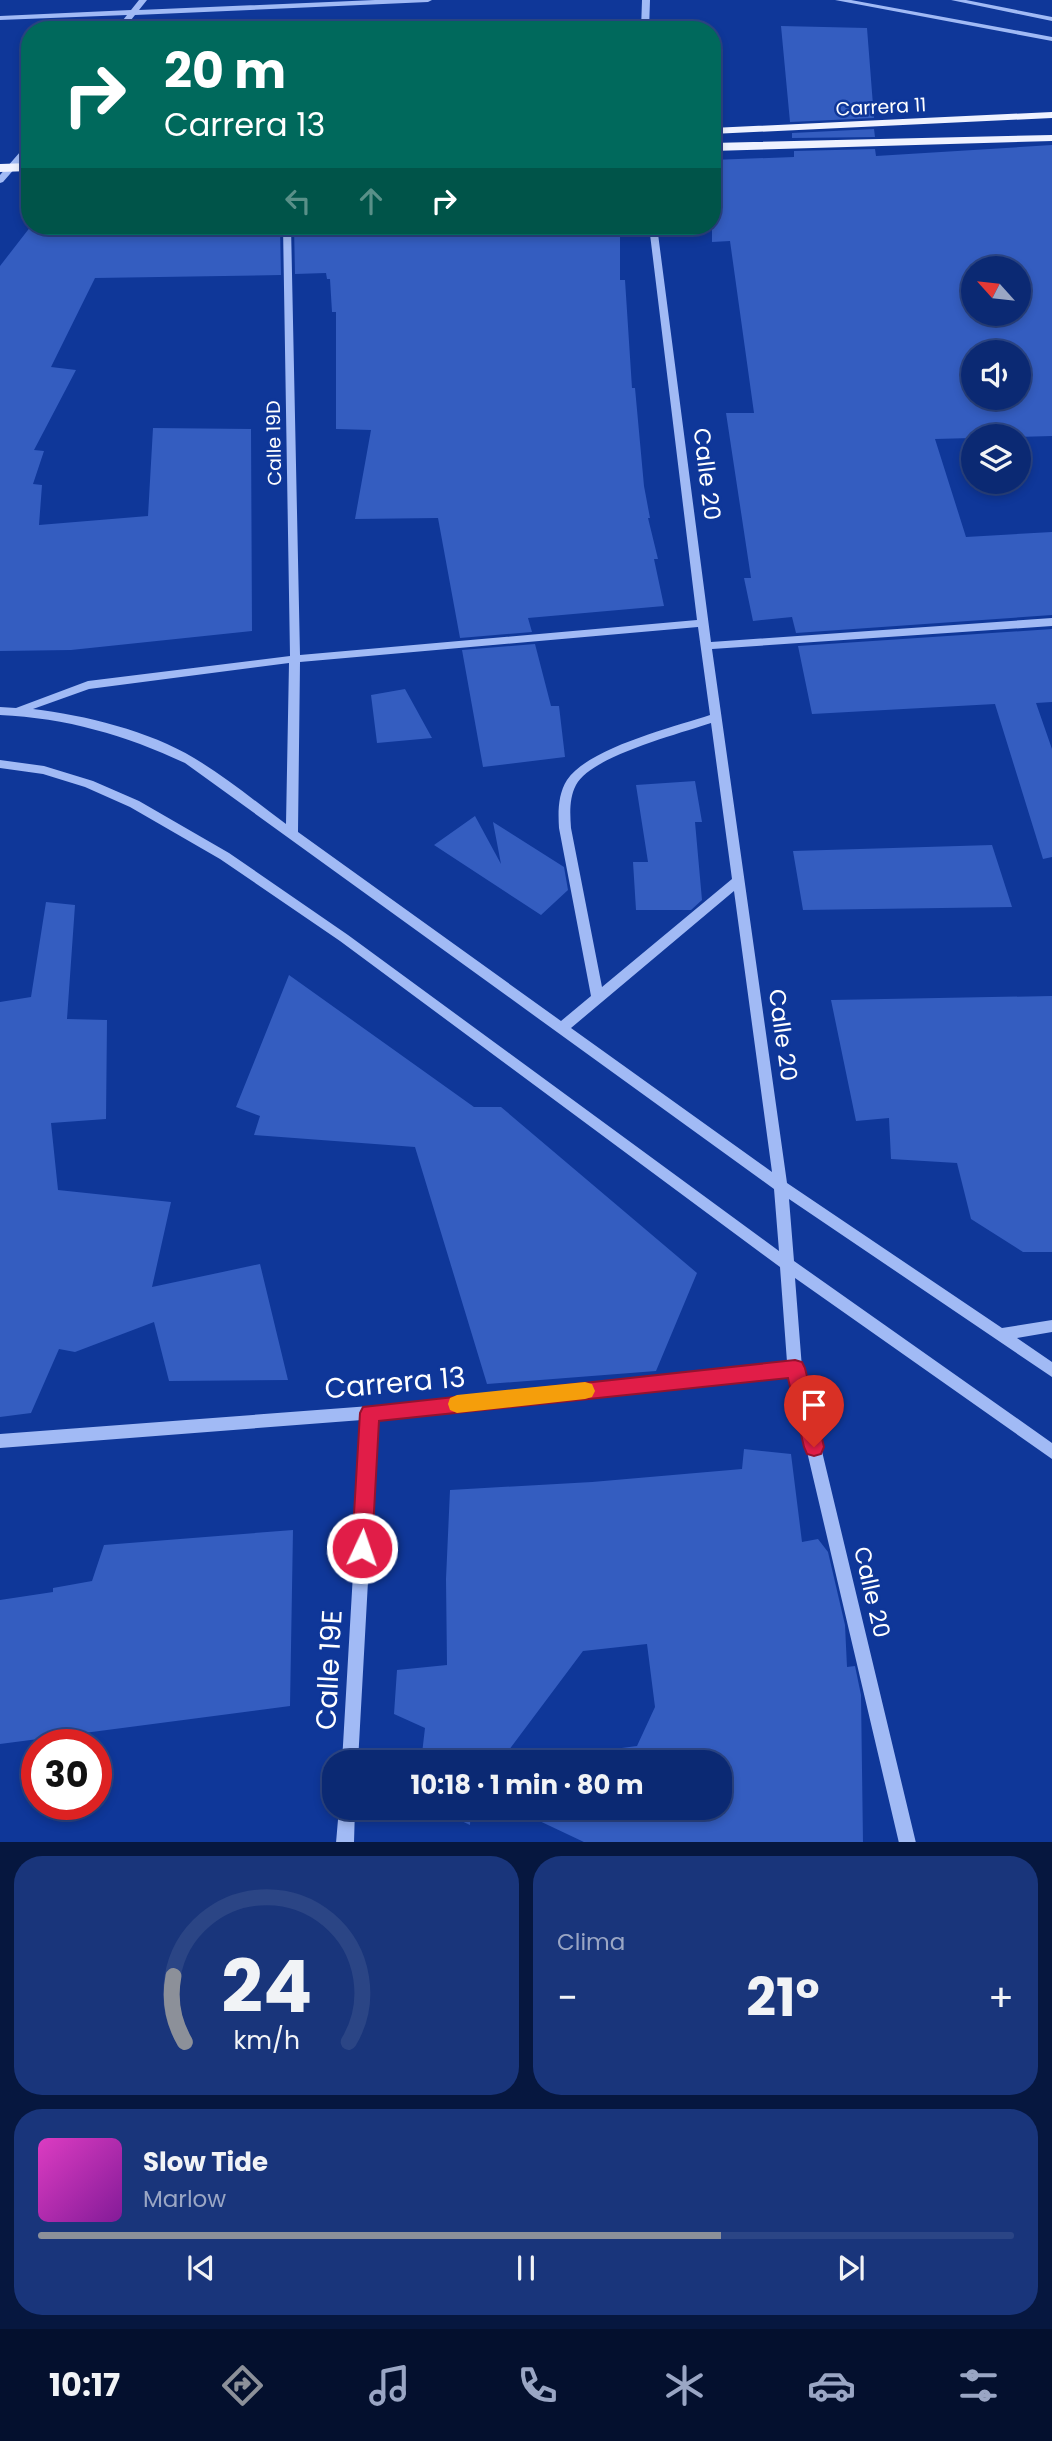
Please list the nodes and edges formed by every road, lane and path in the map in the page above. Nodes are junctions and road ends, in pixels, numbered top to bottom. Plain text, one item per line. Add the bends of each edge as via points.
1 (143, 0) edge
2 (428, 0) edge
3 (646, 0) edge
4 (839, 0) edge
5 (955, 0) edge
6 (132, 13) junction
7 (0, 18) edge
8 (1052, 19) edge
9 (126, 21) edge
10 (645, 21) edge
11 (1052, 39) edge
12 (1052, 115) edge
13 (721, 131) edge
14 (1052, 138) edge
15 (721, 147) edge
16 (21, 157) edge
17 (13, 167) junction
18 (21, 167) edge
19 (0, 168) edge
20 (21, 179) edge
21 (0, 180) edge
22 (287, 235) edge
23 (654, 235) edge
24 (703, 622) junction
25 (1052, 622) edge
26 (706, 646) junction
27 (295, 659) junction
28 (0, 711) edge
29 (16, 711) junction
30 (716, 717) junction
31 (0, 765) edge
32 (292, 835) junction
33 (738, 880) junction
34 (598, 998) junction
35 (562, 1028) junction
36 (780, 1186) junction
37 (785, 1263) junction
38 (1052, 1326) edge
39 (1001, 1335) junction
40 (795, 1368) junction
41 (1052, 1370) edge
42 (370, 1413) junction
43 (0, 1441) edge
44 (1052, 1452) edge
45 (351, 1750) edge
46 (346, 1820) edge
47 (345, 1842) edge
48 (908, 1842) edge

1 - 6 street
2 - 6 street
3 - 10 street
4 - 11 street
5 - 8 street
6 - 7 street
6 - 9 street
12 - 13 main road, Carrera 11
14 - 15 main road, Carrera 11
16 - 17 street
17 - 18 main road
17 - 19 main road
17 - 21 street
20 - 21 main road
22 - 27 street, Calle 19D
23 - 24 street, Calle 20
24 - 26 street, Calle 20
24 - 27 street
25 - 26 street
26 - 30 street, Calle 20
27 - 29 street via 88,685
27 - 32 street, Calle 19D
28 - 29 street
29 - 32 street via 90,722 158,745 218,779
30 - 33 street, Calle 20
30 - 34 street via 610,754 573,780 564,804 565,828
31 - 37 street via 39,769 99,786 198,841 344,938
32 - 35 street
33 - 34 street
33 - 36 street, Calle 20
34 - 35 street
35 - 36 street
36 - 37 street, Calle 20
36 - 39 street
37 - 40 street, Calle 20
37 - 44 street
38 - 39 street
39 - 41 street
40 - 42 street, Carrera 13
40 - 48 street, Calle 20
42 - 43 street, Carrera 13
42 - 45 street, Calle 19E
46 - 47 street

